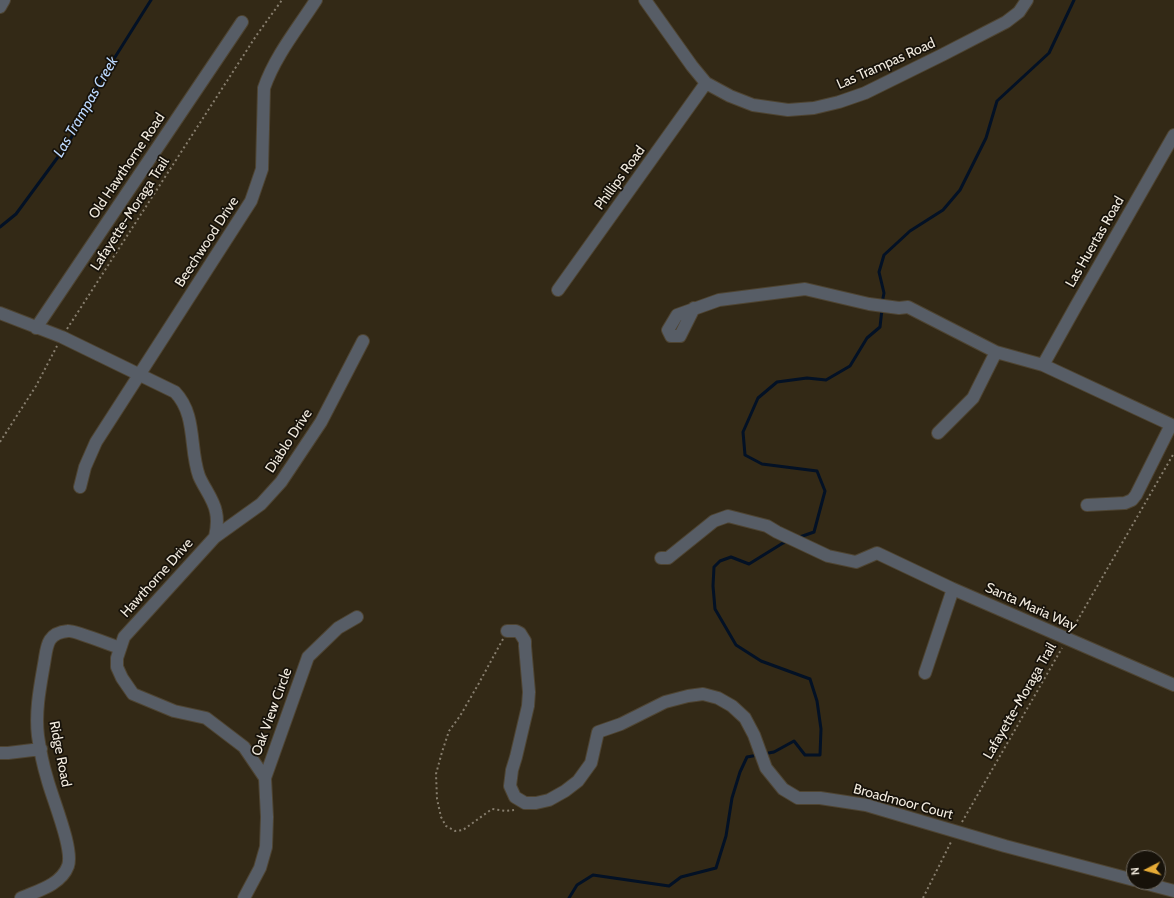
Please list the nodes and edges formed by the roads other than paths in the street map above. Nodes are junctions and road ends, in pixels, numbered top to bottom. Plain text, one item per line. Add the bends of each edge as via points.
1 (4, 0) edge
2 (316, 0) edge
3 (645, 0) edge
4 (1027, 0) edge
5 (0, 8) edge
6 (242, 22) dead end
7 (706, 83) junction
8 (1174, 135) edge
9 (558, 290) dead end
10 (694, 308) dead end
11 (0, 313) edge
12 (36, 328) junction
13 (363, 341) dead end
14 (996, 352) junction
15 (1043, 365) junction
16 (139, 374) junction
17 (1173, 426) edge
18 (938, 433) dead end
19 (80, 487) dead end
20 (1087, 505) dead end
21 (215, 537) junction
22 (661, 558) dead end
23 (953, 589) junction
24 (357, 617) dead end
25 (507, 631) road end
26 (120, 648) junction
27 (926, 673) dead end
28 (1174, 685) edge
29 (41, 749) junction
30 (0, 753) edge
31 (265, 778) junction
32 (1126, 878) edge
33 (21, 898) edge
34 (244, 898) edge

1 - 5 street
2 - 16 street, Beechwood Drive via 280,54 264,88 262,169 251,201
3 - 7 street, Las Trampas Road
4 - 7 street, Las Trampas Road via 1019,12 1006,22 865,93 838,102 814,108 788,110 753,105
6 - 12 street, Old Hawthorne Road
7 - 9 street, Phillips Road
8 - 15 street, Las Huertas Road
10 - 14 street via 719,300 805,289 869,304 908,307
11 - 12 street, Hawthorne Drive
12 - 16 street, Hawthorne Drive via 62,337
13 - 21 street, Diablo Drive via 321,422 281,482 261,504
14 - 15 street
14 - 18 street via 973,398
15 - 17 street
16 - 19 street, Beechwood Drive via 96,442
16 - 21 street, Hawthorne Drive via 175,392 182,399 190,422 200,477 216,511
17 - 20 street via 1132,500 1125,503
21 - 26 street, Hawthorne Drive via 124,637
22 - 23 street, Santa Maria Way via 668,558 714,521 728,516 767,526 828,556 856,562 877,553
23 - 27 street
23 - 28 street, Santa Maria Way
24 - 31 street, Oak View Circle via 338,628 308,657
25 - 32 street, Broadmoor Court via 520,633 526,646 528,706 510,786 514,797 525,803 549,800 578,781 591,763 598,732 621,724 665,702 703,694 718,698 745,718 766,768 783,788 798,798 866,804 1005,846
26 - 29 street, Ridge Road via 69,630 54,636 48,642 37,717
26 - 31 street, Hawthorne Drive via 117,666 133,694 174,711 206,718 244,747
29 - 30 street
29 - 33 street, Ridge Road via 68,846 69,862 64,873 50,885
31 - 34 street, Hawthorne Drive via 268,817 266,847 260,868

